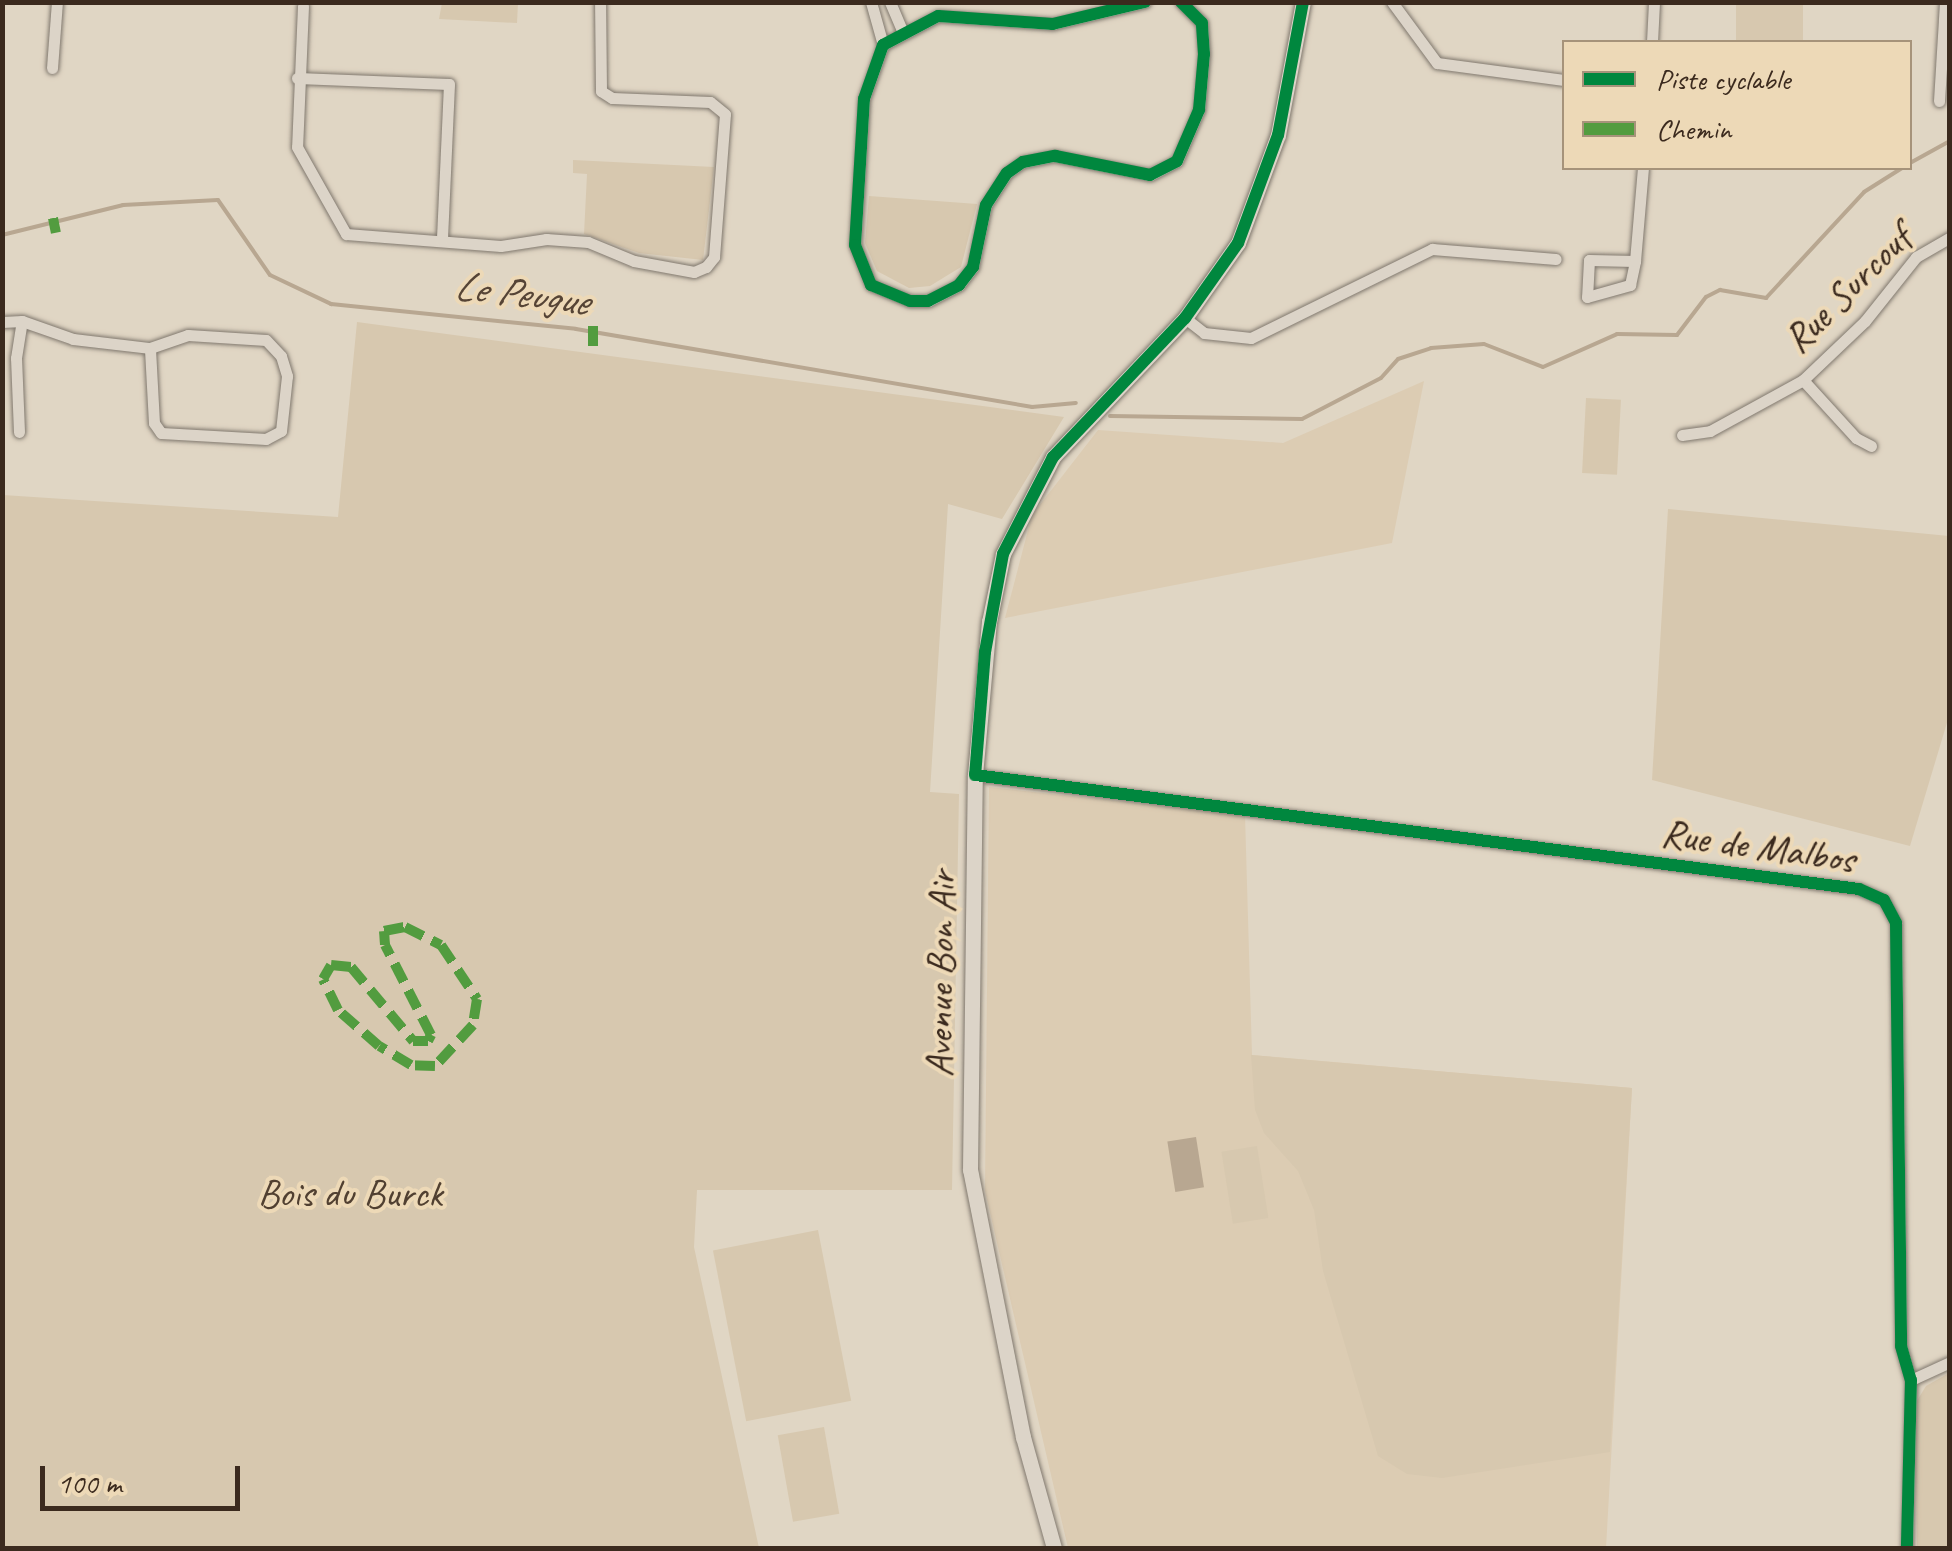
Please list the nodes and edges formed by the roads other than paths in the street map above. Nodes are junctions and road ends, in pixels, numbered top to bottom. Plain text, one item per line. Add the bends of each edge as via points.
1 (57, 2) edge
2 (600, 2) edge
3 (871, 2) edge
4 (890, 2) edge
5 (1146, 2) edge
6 (1181, 2) edge
7 (1303, 2) edge
8 (1392, 2) edge
9 (1654, 2) edge
10 (1945, 2) edge
11 (303, 6) dead end
12 (902, 30) junction
13 (1652, 40) edge
14 (883, 45) junction
15 (52, 68) dead end
16 (297, 78) junction
17 (1562, 80) edge
18 (1939, 101) dead end
19 (1643, 170) edge
20 (1950, 236) edge
21 (442, 242) junction
22 (1556, 259) dead end
23 (1635, 261) junction
24 (1185, 318) junction
25 (22, 321) junction
26 (2, 322) edge
27 (150, 348) junction
28 (1803, 380) junction
29 (19, 432) dead end
30 (1682, 435) dead end
31 (1871, 446) dead end
32 (976, 775) junction
33 (1950, 1362) edge
34 (1911, 1380) junction
35 (1054, 1548) edge
36 (1907, 1548) edge

1 - 15 street
2 - 21 street via 601,91 612,98 710,102 725,114 714,257 694,272 634,261 588,242
3 - 14 street
4 - 12 street
5 - 12 street via 1053,24 938,16
6 - 14 street via 1202,23 1204,38 1199,110 1176,161 1150,175 1056,156 1023,162 1006,173 986,205 972,267 959,285 928,301 910,302 872,285 855,245 864,99
7 - 24 main road, Avenue Bon Air via 1264,184 1238,242
8 - 17 street via 1437,63
9 - 13 street
10 - 18 street
11 - 16 street
12 - 14 street
16 - 21 street via 298,147 346,234
16 - 21 street via 449,84
19 - 23 street
20 - 28 street, Rue Surcouf via 1916,257 1865,321
22 - 24 street via 1432,249 1251,338 1204,333
23 - 23 street via 1590,260 1587,297 1630,285
24 - 32 main road, Avenue Bon Air via 1053,457 1003,554 985,652
25 - 26 street
25 - 27 street via 73,339
25 - 29 street
27 - 27 street via 188,335 266,340 287,376 280,430 266,440 161,433 154,422
28 - 30 street, Rue Surcouf via 1710,431
28 - 31 street
32 - 34 street, Rue de Malbos via 1860,890 1884,900 1896,923 1902,1346
32 - 35 main road, Avenue Bon Air via 972,1193 1023,1437
33 - 34 street
34 - 36 street, Rue de Malbos

